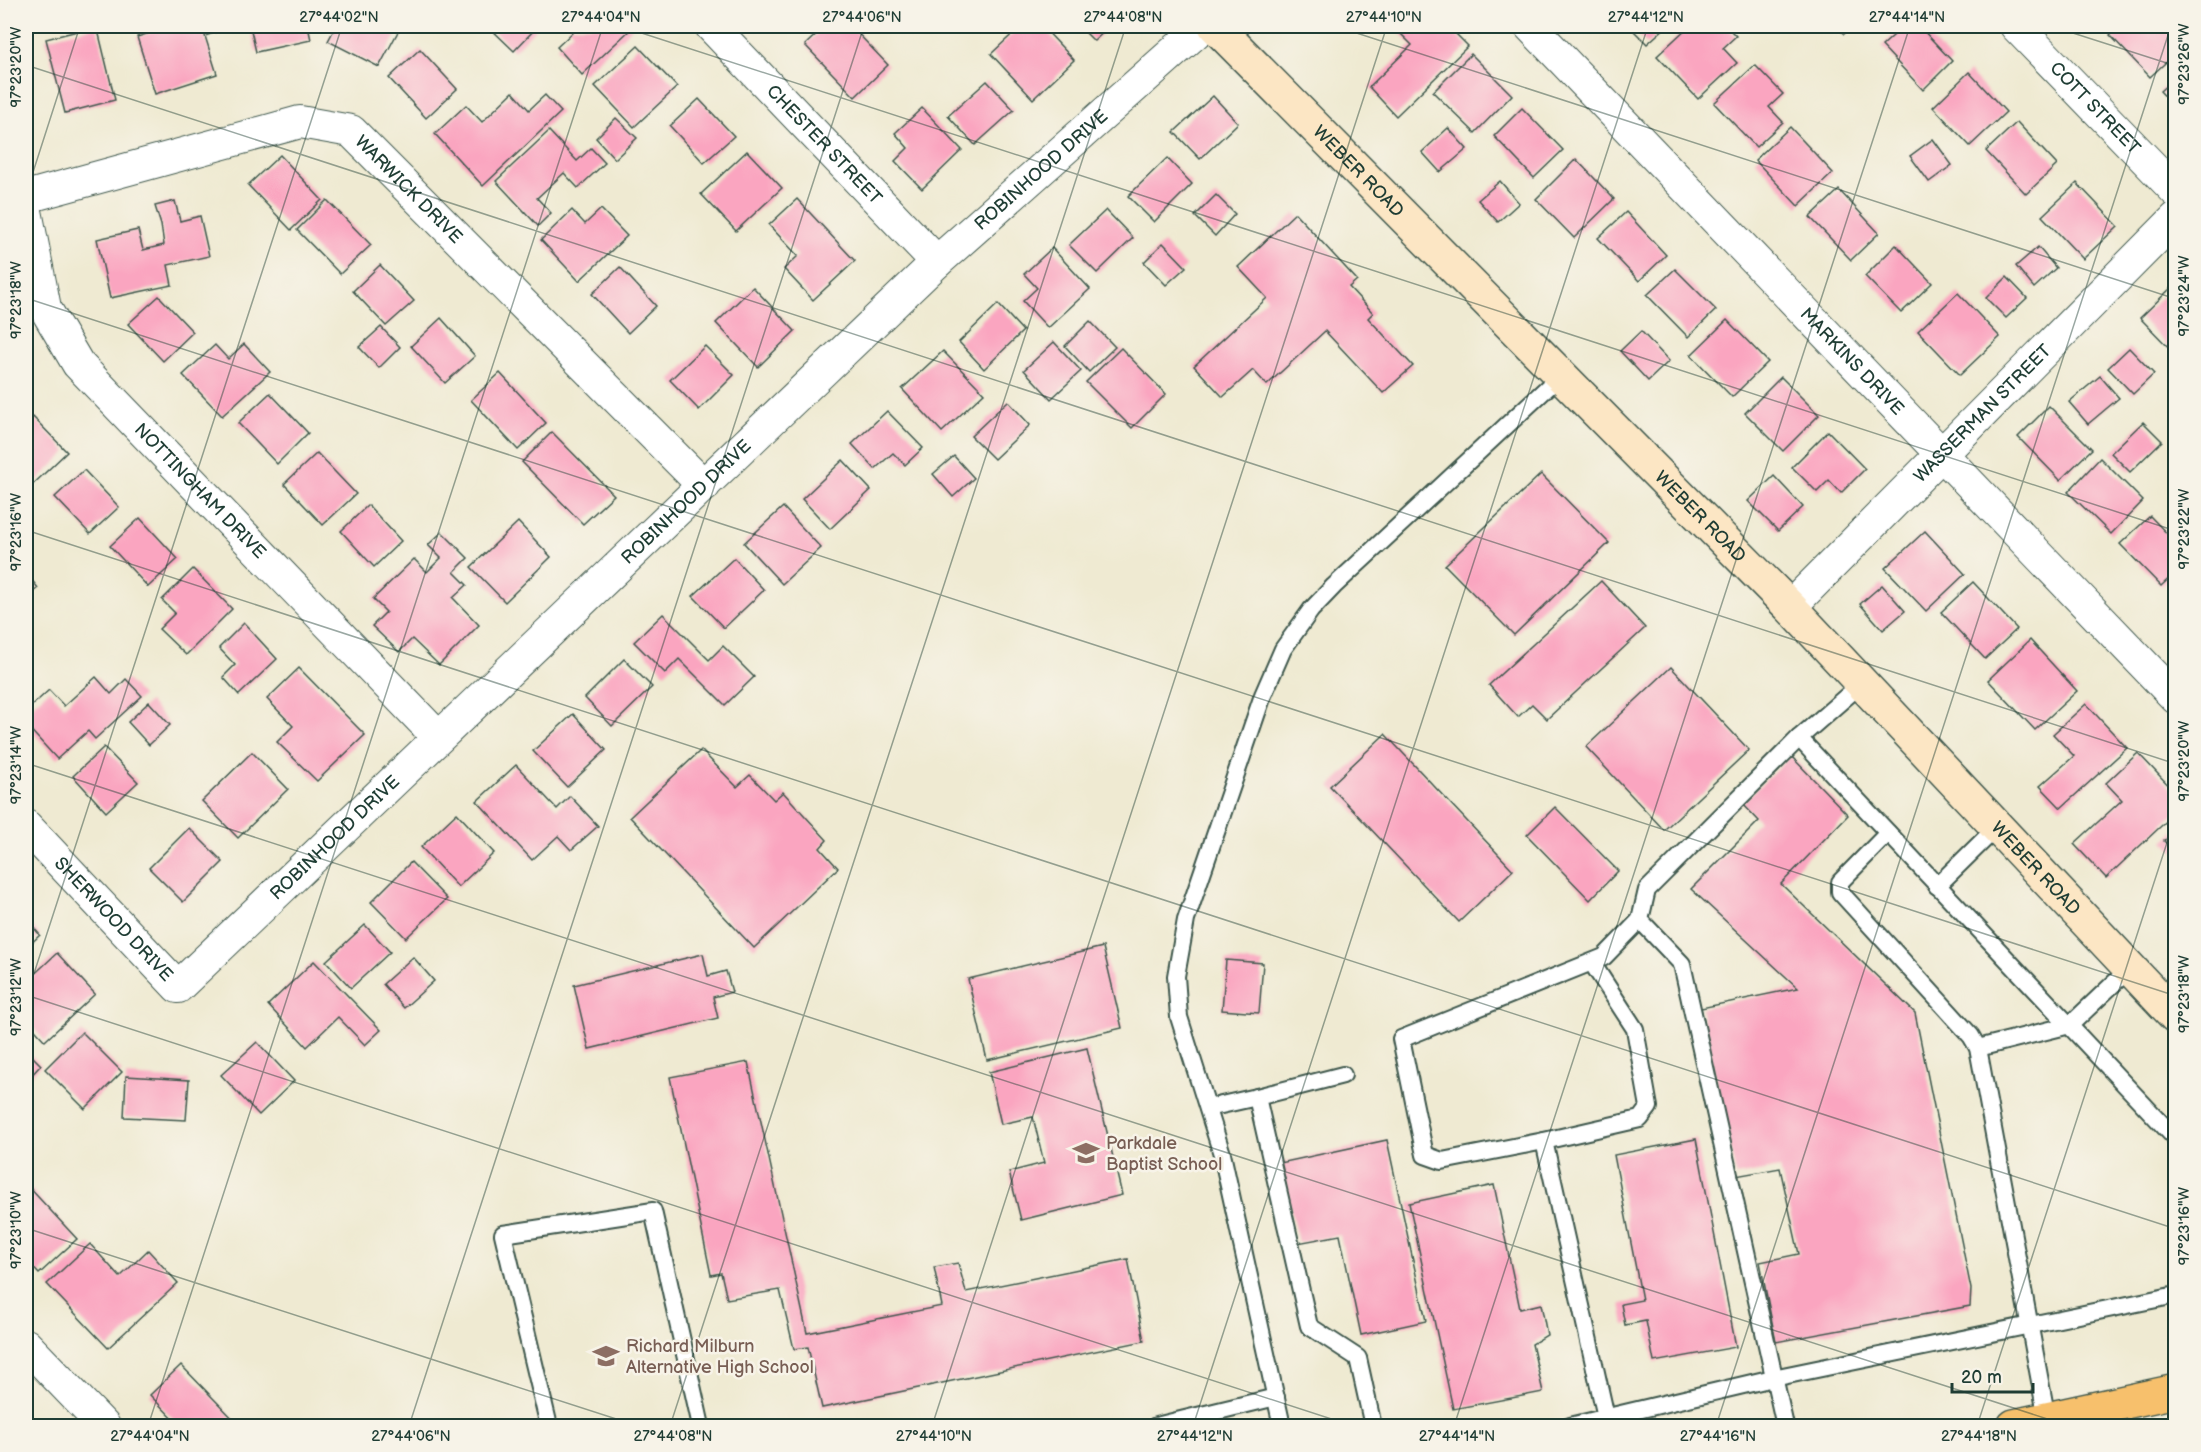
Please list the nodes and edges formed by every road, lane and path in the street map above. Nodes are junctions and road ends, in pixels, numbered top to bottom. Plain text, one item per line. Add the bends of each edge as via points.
1 (711, 26) edge
2 (1203, 26) edge
3 (1215, 26) edge
4 (1530, 26) edge
5 (2016, 26) edge
6 (2175, 191) edge
7 (26, 197) edge
8 (26, 211) edge
9 (2175, 219) edge
10 (938, 262) junction
11 (1561, 375) junction
12 (1942, 455) junction
13 (704, 486) junction
14 (1790, 607) junction
15 (1862, 683) junction
16 (2175, 698) edge
17 (438, 737) junction
18 (1799, 738) junction
19 (26, 826) edge
20 (1997, 827) junction
21 (1888, 833) junction
22 (1937, 886) junction
23 (1640, 920) junction
24 (1592, 963) junction
25 (2130, 968) junction
26 (178, 987) joint
27 (2175, 1017) edge
28 (2070, 1025) junction
29 (1978, 1048) junction
30 (1343, 1075) dead end
31 (1257, 1097) junction
32 (1208, 1108) junction
33 (2175, 1138) edge
34 (1544, 1141) junction
35 (2175, 1295) edge
36 (2029, 1325) junction
37 (26, 1345) edge
38 (1773, 1378) junction
39 (2175, 1391) edge
40 (1276, 1397) junction
41 (2101, 1417) edge
42 (2047, 1419) junction
43 (1607, 1422) edge
44 (104, 1426) edge
45 (549, 1426) edge
46 (701, 1426) edge
47 (1156, 1426) edge
48 (1282, 1426) edge
49 (1373, 1426) edge
50 (1570, 1426) edge
51 (1785, 1426) edge
52 (2014, 1426) edge

1 - 10 street, CHESTER STREET
2 - 10 street, ROBINHOOD DRIVE
3 - 11 main road, WEBER ROAD
4 - 12 street, MARKINS DRIVE
5 - 6 street, COTT STREET
7 - 13 street, WARWICK DRIVE via 300,122 351,131
8 - 17 street, NOTTINGHAM DRIVE via 45,308 78,364
9 - 12 street, WASSERMAN STREET
10 - 13 street, ROBINHOOD DRIVE
11 - 14 main road, WEBER ROAD
11 - 32 lane via 1334,586 1311,610 1284,649 1263,696 1186,920 1176,976 1179,1017
12 - 14 street, WASSERMAN STREET
12 - 16 street, MARKINS DRIVE
13 - 17 street, ROBINHOOD DRIVE
14 - 15 main road, WEBER ROAD
15 - 18 lane
15 - 20 main road, WEBER ROAD
17 - 26 street, ROBINHOOD DRIVE
18 - 21 lane
18 - 23 lane via 1647,890
19 - 26 street, SHERWOOD DRIVE
20 - 22 lane
20 - 25 main road, WEBER ROAD
21 - 22 lane
21 - 29 lane via 1840,882 1840,892
22 - 28 lane
23 - 24 lane via 1605,957
23 - 38 lane via 1682,964
24 - 34 lane via 1635,1029 1649,1107 1640,1119
24 - 34 lane via 1401,1039 1425,1155 1442,1161
25 - 27 main road, WEBER ROAD
25 - 28 lane
28 - 29 lane
28 - 33 lane
29 - 36 lane
30 - 31 lane
31 - 32 lane
31 - 49 lane via 1310,1326 1358,1358
32 - 40 lane via 1222,1154
34 - 43 lane
35 - 36 lane
36 - 38 lane
36 - 42 lane
37 - 44 street
38 - 43 lane
38 - 51 lane
39 - 41 main road
40 - 47 lane
40 - 48 lane
41 - 42 main road
42 - 52 main road
43 - 50 lane
45 - 46 lane via 503,1234 653,1211

